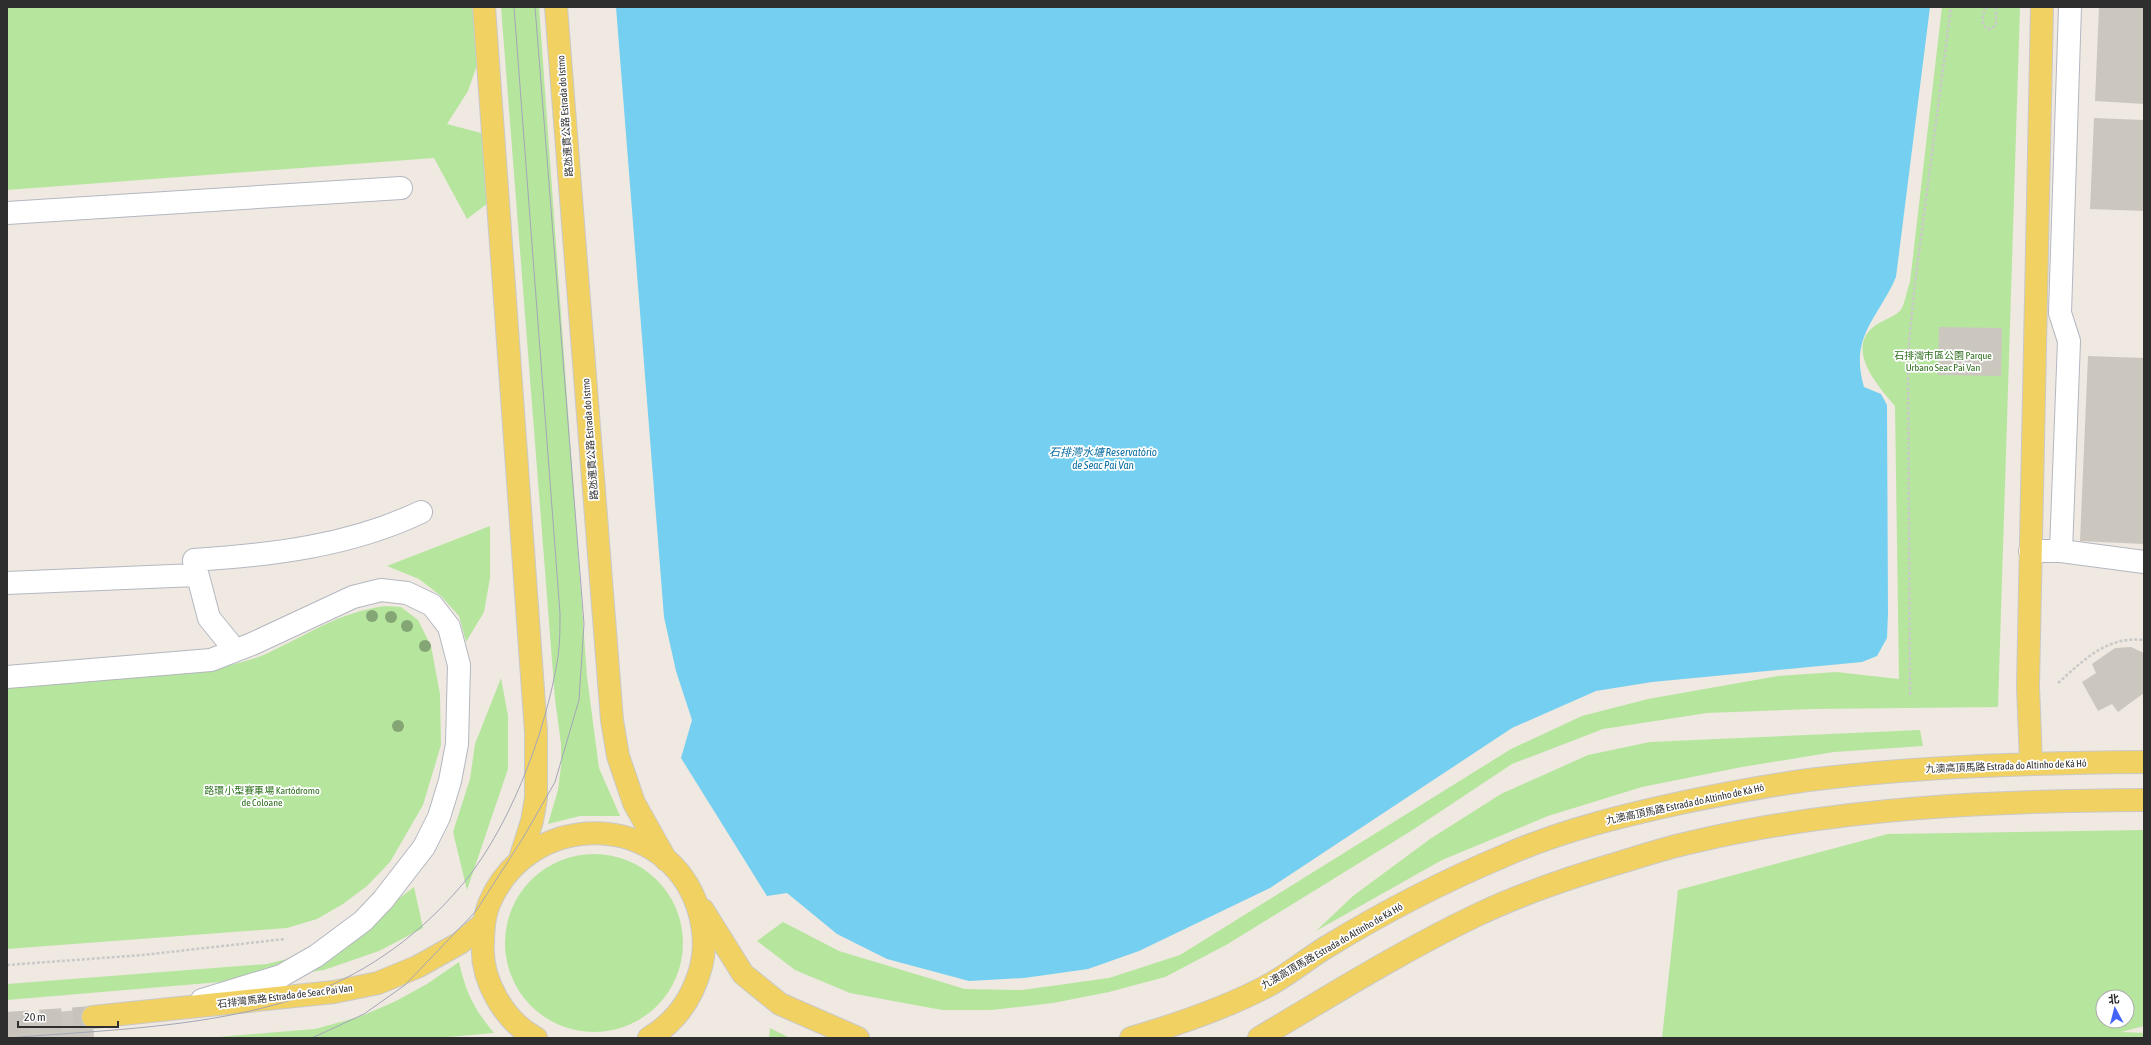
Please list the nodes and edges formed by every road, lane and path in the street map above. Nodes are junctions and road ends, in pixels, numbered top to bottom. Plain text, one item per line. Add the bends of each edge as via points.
1 (484, 7) edge
2 (556, 7) edge
3 (1951, 7) edge
4 (1987, 7) edge
5 (1996, 7) edge
6 (2042, 7) edge
7 (2070, 7) edge
8 (401, 188) dead end
9 (7, 213) edge
10 (421, 512) dead end
11 (2030, 551) junction
12 (2061, 551) junction
13 (194, 561) junction
14 (2144, 562) edge
15 (7, 583) edge
16 (2144, 640) edge
17 (235, 650) junction
18 (7, 677) edge
19 (1910, 695) dead end
20 (2028, 707) junction
21 (2144, 762) edge
22 (2031, 763) junction
23 (2144, 800) edge
24 (520, 859) junction
25 (666, 860) junction
26 (694, 897) junction
27 (484, 923) junction
28 (261, 943) dead end
29 (7, 965) edge
30 (181, 1007) junction
31 (92, 1017) tunnel mouth
32 (659, 1036) edge
33 (534, 1038) edge
34 (858, 1038) edge
35 (1131, 1038) edge
36 (1258, 1038) edge

1 - 24 main road via 536,732 536,798
2 - 25 main road, 路氹連貫公路 Estrada do Istmo via 612,720 618,756 634,803
3 - 19 path via 1908,353
4 - 5 path via 1982,18 1983,25 1987,29 1992,29 1996,26
6 - 11 main road
7 - 12 street via 2060,314 2069,341
8 - 9 street
10 - 13 street via 396,524 342,540 255,556
11 - 12 street
11 - 20 main road
12 - 14 street
13 - 15 street
13 - 17 street via 209,618
16 - 20 path via 2123,640 2103,646
17 - 18 street via 211,660
17 - 30 street via 353,597 381,590 407,593 432,605 449,627 459,666 457,744 450,781 439,817 424,848 363,921 316,956 281,976
20 - 22 main road
21 - 22 main road, 九澳高頂馬路 Estrada do Altinho de Ká Hó
22 - 35 main road, 九澳高頂馬路 Estrada do Altinho de Ká Hó via 1816,779 1628,814 1582,827 1507,854 1418,896 1325,948 1271,984 1215,1010
23 - 36 main road via 2031,801 1915,808 1824,817 1696,841 1576,875 1476,915 1394,958
24 - 25 main road via 547,842 578,833 609,833 640,842
24 - 27 main road via 507,872 497,888 488,905
25 - 26 main road via 683,876
26 - 32 main road via 703,926 704,956 696,985 680,1012
26 - 34 main road via 743,974 780,1004
27 - 30 main road, 石排灣馬路 Estrada de Seac Pai Van via 460,943 417,967 378,983 334,992
27 - 33 main road via 482,951 487,978 499,1003
28 - 29 path
30 - 31 main road, 石排灣馬路 Estrada de Seac Pai Van

